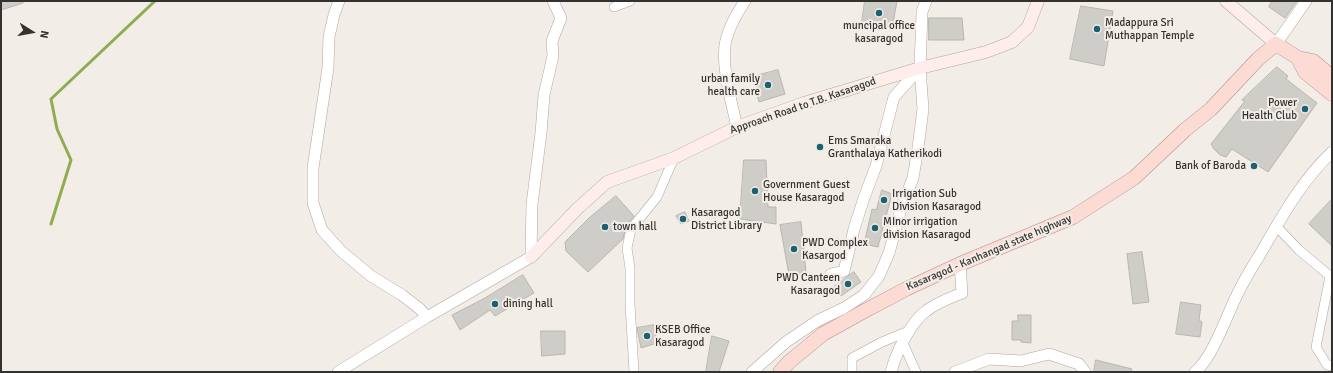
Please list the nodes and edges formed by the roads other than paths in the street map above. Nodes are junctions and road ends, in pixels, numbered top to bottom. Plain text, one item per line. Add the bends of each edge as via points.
1 (339, 1) edge
2 (553, 1) edge
3 (630, 1) edge
4 (926, 1) edge
5 (1038, 1) edge
6 (1226, 1) edge
7 (1306, 1) edge
8 (742, 2) edge
9 (614, 7) dead end
10 (1276, 44) junction
11 (1298, 58) junction
12 (920, 68) junction
13 (1332, 77) edge
14 (1332, 94) edge
15 (737, 127) junction
16 (1332, 152) edge
17 (674, 158) junction
18 (1276, 226) junction
19 (531, 257) junction
20 (960, 264) junction
21 (831, 274) dead end
22 (427, 317) junction
23 (909, 331) junction
24 (903, 343) junction
25 (1332, 366) edge
26 (338, 372) edge
27 (634, 372) edge
28 (752, 372) edge
29 (780, 372) edge
30 (852, 372) edge
31 (891, 372) edge
32 (916, 372) edge
33 (956, 372) edge
34 (1085, 372) edge
35 (1195, 372) edge

1 - 22 street via 329,37 328,68 314,168 313,203 322,230 341,251 371,276 420,308
2 - 19 street via 561,18 552,41 553,56 544,95 532,204
3 - 9 street
4 - 12 street via 922,12
5 - 12 main road, Approach Road to T.B. Kasaragod via 1028,27 1012,42 986,52
6 - 10 main road
7 - 10 street
8 - 15 street via 726,41 725,59 729,94
10 - 11 main road
10 - 20 main road, Kasaragod - Kanhangad state highway via 1258,59 1211,109 1134,178 1073,217
11 - 13 main road via 1313,61
11 - 14 main road via 1305,72
12 - 15 main road, Approach Road to T.B. Kasaragod via 804,103
12 - 21 street via 894,97 844,271
12 - 28 street via 923,109 913,178 879,276 864,295 786,342
15 - 17 main road, Approach Road to T.B. Kasaragod
16 - 18 street via 1301,188
17 - 19 main road, Approach Road to T.B. Kasaragod via 607,182
17 - 27 street via 657,197 631,229 627,248
18 - 25 street via 1330,276 1316,347 1327,365
18 - 35 street via 1237,294 1217,340 1202,366
19 - 22 street
20 - 23 street via 962,293 925,311
20 - 29 main road, Kasaragod - Kanhangad state highway via 906,288 823,334
22 - 26 street
23 - 24 street
23 - 30 street via 852,358
24 - 31 street
24 - 32 street
33 - 34 street via 989,359 1021,361 1049,354 1079,364

